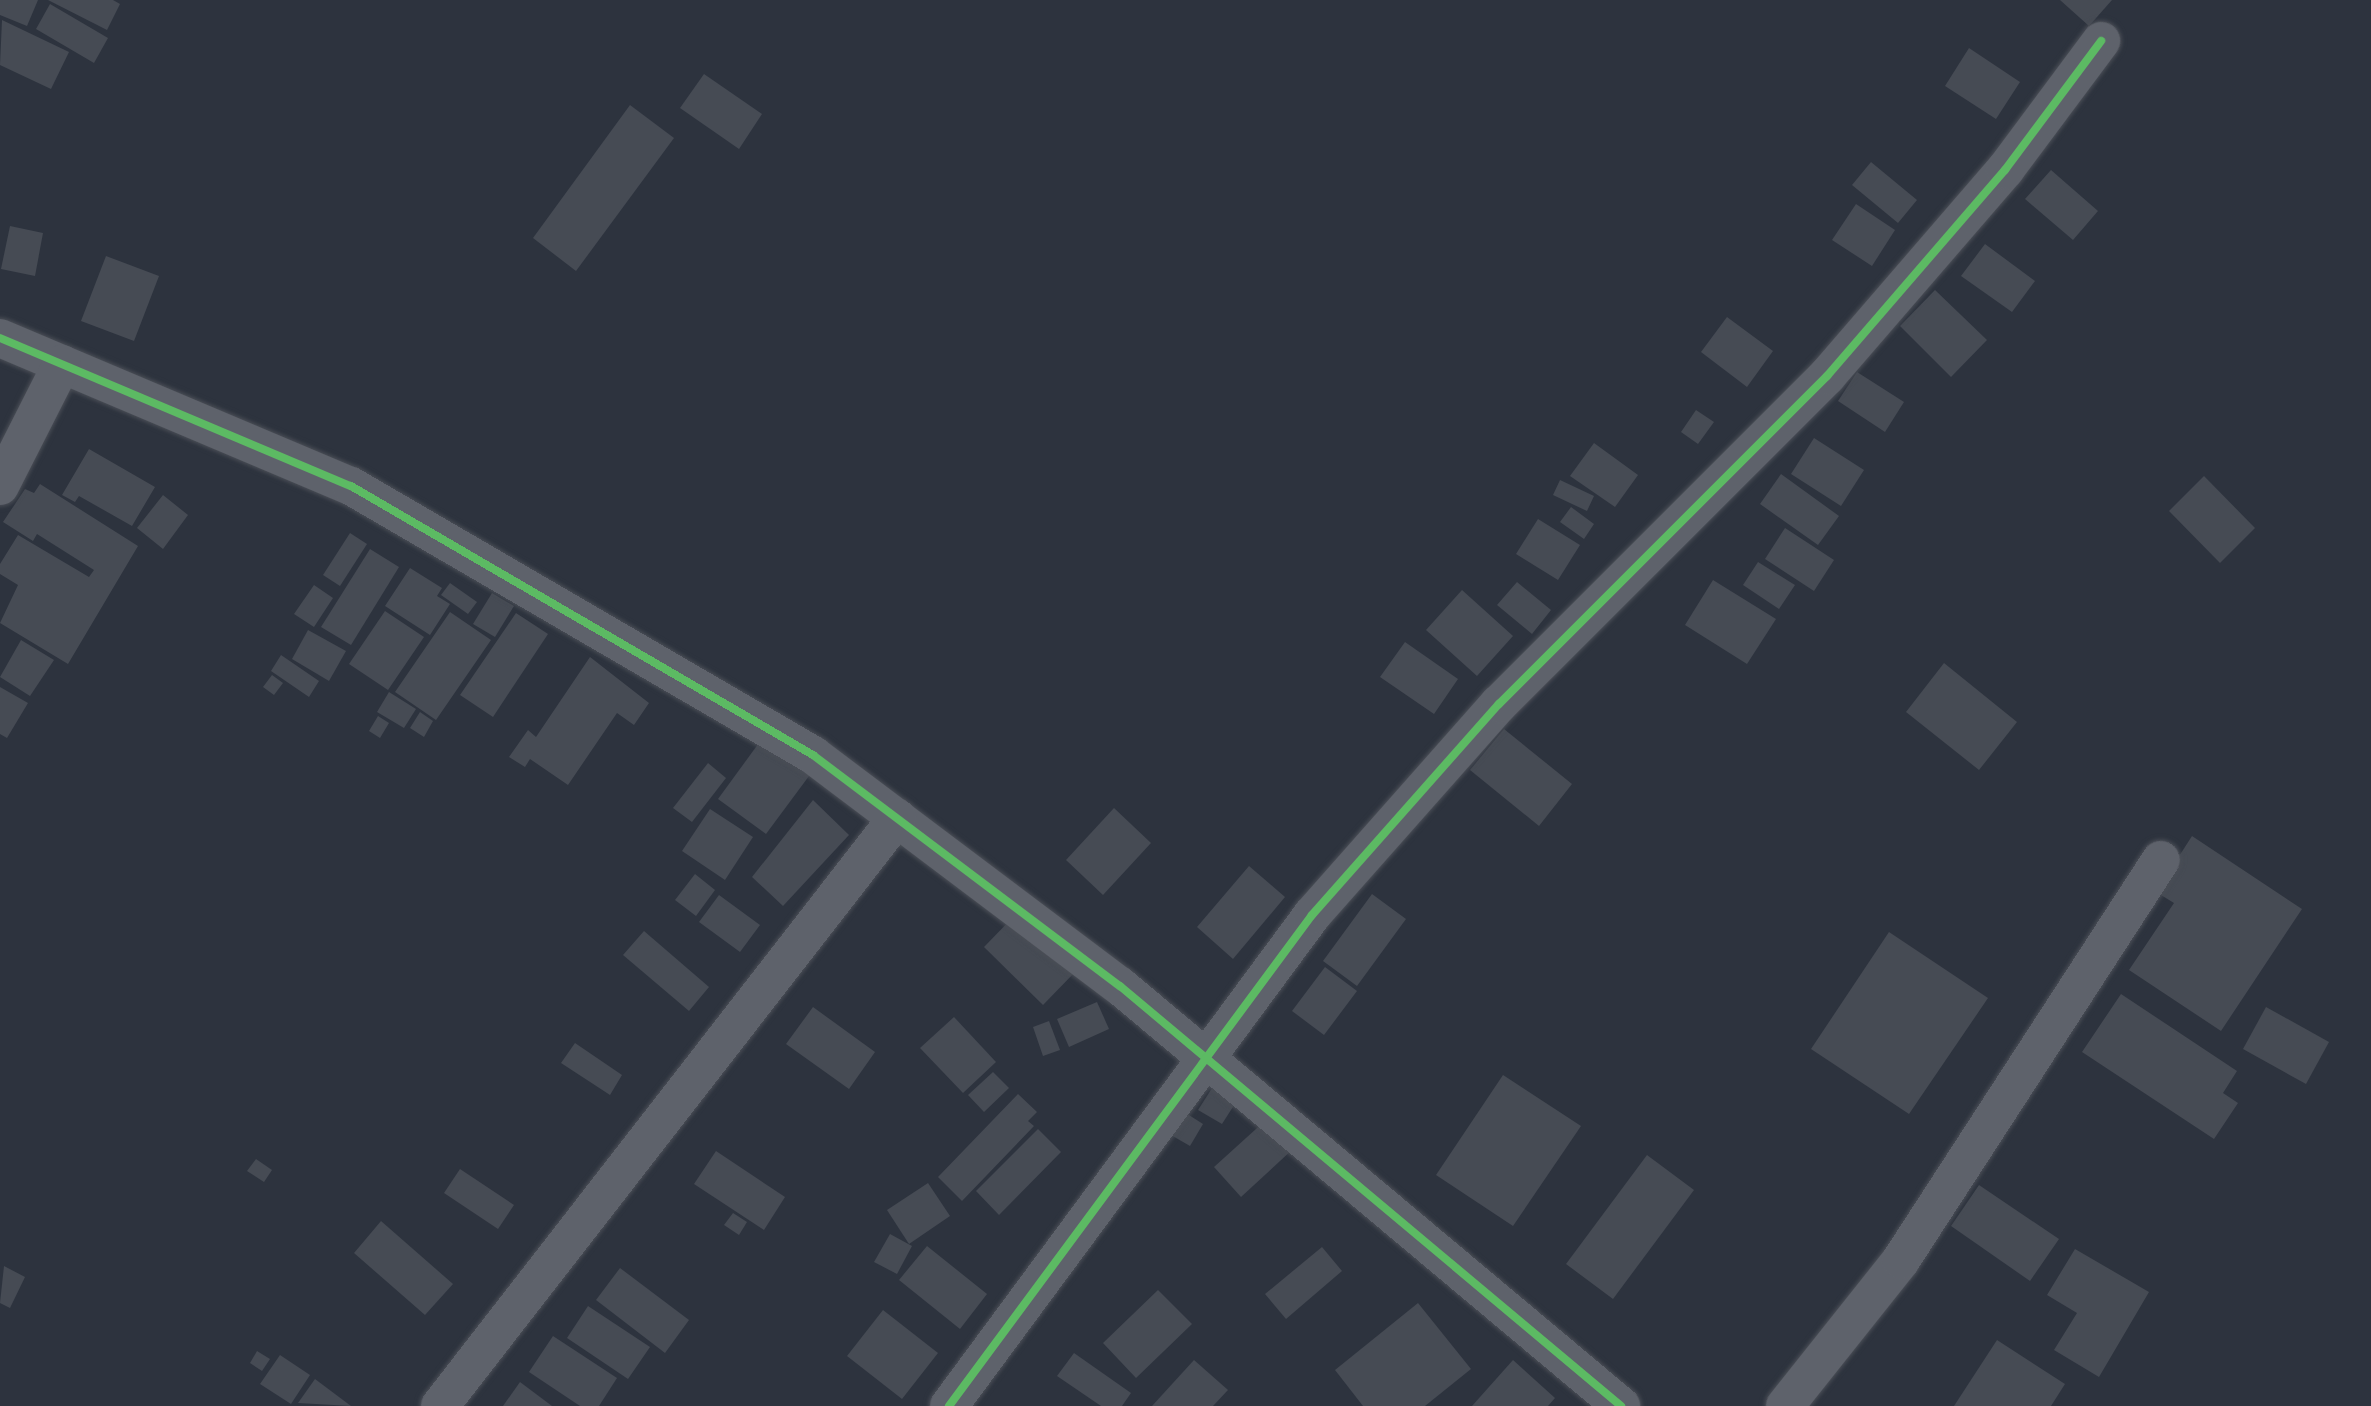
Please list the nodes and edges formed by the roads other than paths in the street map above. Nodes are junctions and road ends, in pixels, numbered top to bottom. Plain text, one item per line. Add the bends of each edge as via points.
1 (2101, 41) dead end
2 (0, 338) edge
3 (62, 364) junction
4 (0, 486) edge
5 (897, 818) junction
6 (2161, 860) dead end
7 (1204, 1056) junction
8 (1601, 1402) edge
9 (440, 1406) edge
10 (949, 1406) edge
11 (1785, 1406) edge

1 - 7 street via 2005,170 1827,376 1499,704 1312,915
2 - 3 street
3 - 4 street
3 - 5 street via 351,486 813,755
5 - 7 street
5 - 9 street
6 - 11 street via 1910,1247
7 - 8 street
7 - 10 street

